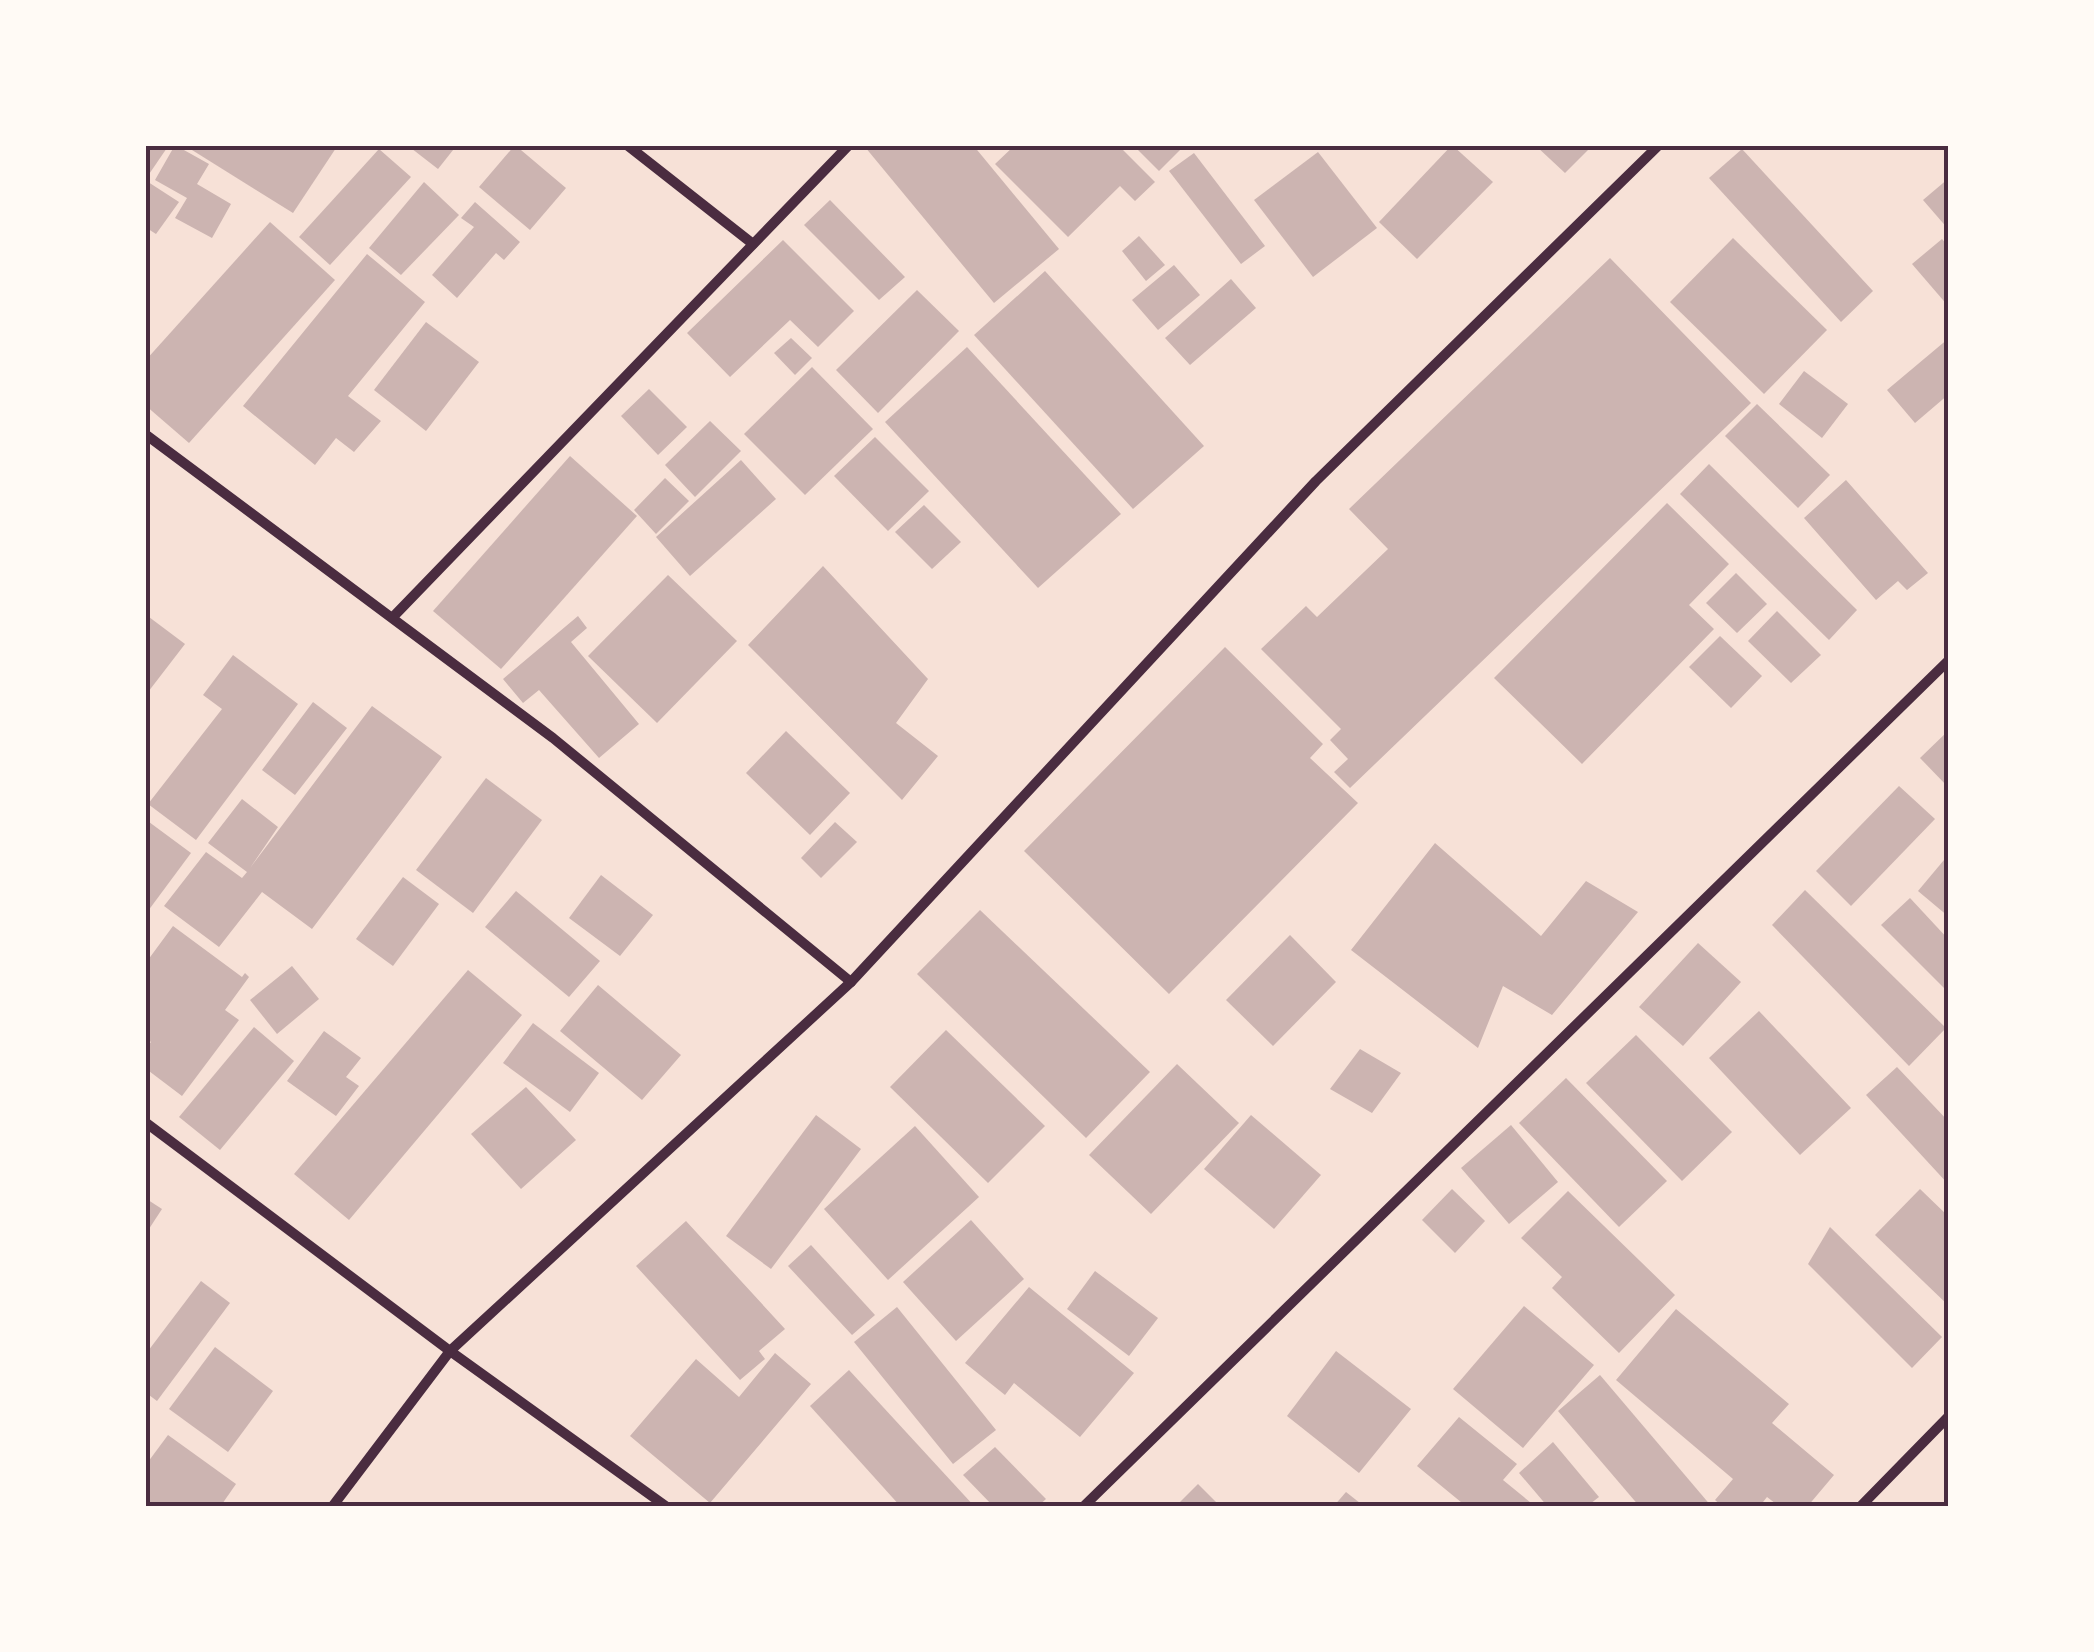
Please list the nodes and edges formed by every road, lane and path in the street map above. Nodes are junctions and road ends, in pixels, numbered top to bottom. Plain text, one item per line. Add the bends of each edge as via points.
1 (627, 145) edge
2 (849, 145) edge
3 (1659, 145) edge
4 (753, 244) junction
5 (145, 434) edge
6 (393, 617) junction
7 (1949, 660) edge
8 (851, 982) junction
9 (145, 1122) edge
10 (450, 1351) junction
11 (1949, 1416) edge
12 (332, 1507) edge
13 (667, 1507) edge
14 (1083, 1507) edge
15 (1860, 1507) edge

1 - 4 street
2 - 4 street
3 - 8 street via 1316,482
4 - 6 street
5 - 6 street
6 - 8 street via 553,738
7 - 14 street
8 - 10 street
9 - 10 street
10 - 12 street
10 - 13 street
11 - 15 street

